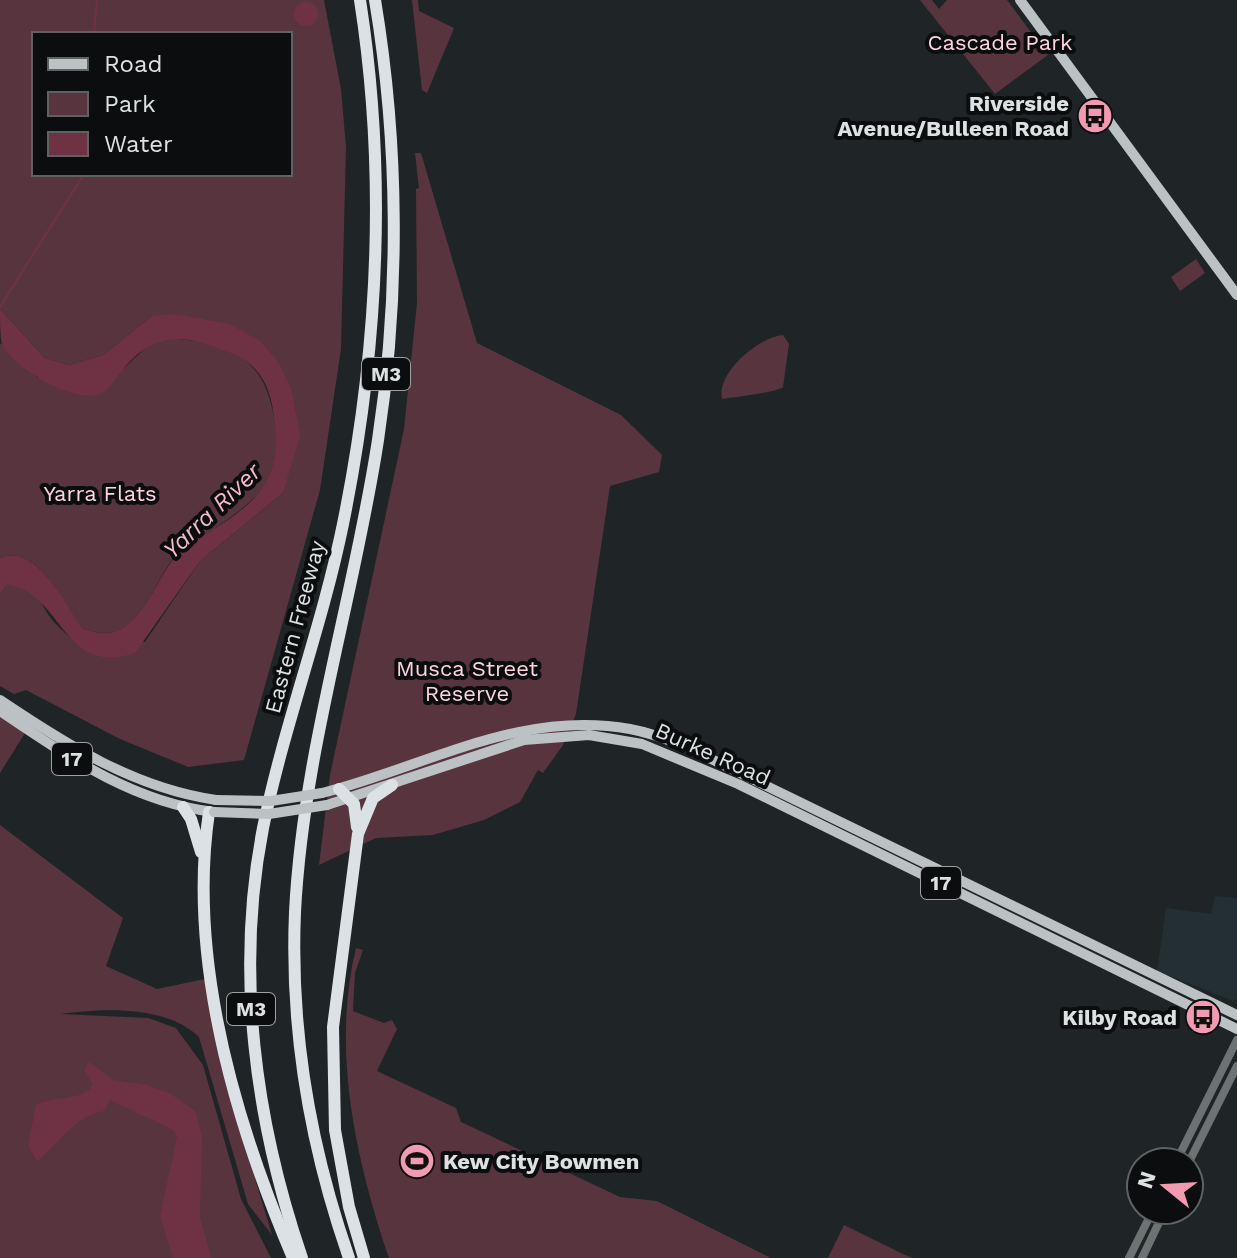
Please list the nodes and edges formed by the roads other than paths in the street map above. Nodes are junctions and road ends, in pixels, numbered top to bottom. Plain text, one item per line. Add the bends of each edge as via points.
1 (360, 0) edge
2 (375, 0) edge
3 (1020, 0) edge
4 (1237, 295) edge
5 (0, 700) edge
6 (0, 711) edge
7 (15, 715) junction
8 (537, 732) junction
9 (136, 779) junction
10 (392, 785) junction
11 (339, 789) junction
12 (136, 792) junction
13 (352, 798) junction
14 (787, 802) junction
15 (212, 806) junction
16 (183, 807) junction
17 (358, 834) junction
18 (204, 867) junction
19 (1002, 900) junction
20 (996, 911) junction
21 (1237, 1015) edge
22 (1233, 1027) edge
23 (1237, 1040) edge
24 (1225, 1064) junction
25 (1236, 1068) edge
26 (1184, 1146) edge
27 (1197, 1146) edge
28 (1145, 1226) edge
29 (1157, 1226) edge
30 (293, 1258) edge
31 (302, 1258) edge
32 (349, 1258) edge
33 (364, 1258) edge
34 (1129, 1258) edge
35 (1142, 1258) edge

1 - 31 highway, Eastern Freeway / M3 via 376,222 366,386 333,569 263,829 254,891 252,1023 260,1097
2 - 32 highway, Eastern Freeway / M3 via 394,204 385,378 363,526 317,743 299,867 294,948 309,1114
3 - 4 main road
5 - 7 main road, 17
6 - 7 main road, 17
7 - 9 main road, Burke Road / 17
7 - 12 main road, Burke Road / 17 via 88,769
8 - 10 main road, Burke Road / 17
8 - 11 main road, Burke Road / 17 via 480,740
8 - 14 main road, Burke Road / 17 via 630,737 699,754
9 - 12 main road
9 - 15 main road, Burke Road / 17
10 - 13 main road, Burke Road / 17
10 - 17 highway via 373,798
11 - 13 highway
11 - 15 main road, Burke Road / 17, bridge
12 - 16 main road, Burke Road / 17
13 - 15 main road, Burke Road / 17, bridge via 294,812
13 - 17 highway
14 - 19 main road, Burke Road / 17
14 - 20 main road, Burke Road / 17
15 - 16 main road, Burke Road / 17
15 - 18 highway
16 - 18 highway
17 - 33 highway via 334,1008 333,1104 344,1183
18 - 30 highway via 212,981 228,1063 255,1162
19 - 20 main road
19 - 21 main road, Burke Road / 17
20 - 22 main road, Burke Road / 17
22 - 24 street
23 - 24 street
24 - 25 street
24 - 26 street
25 - 27 street
28 - 34 street
29 - 35 street

